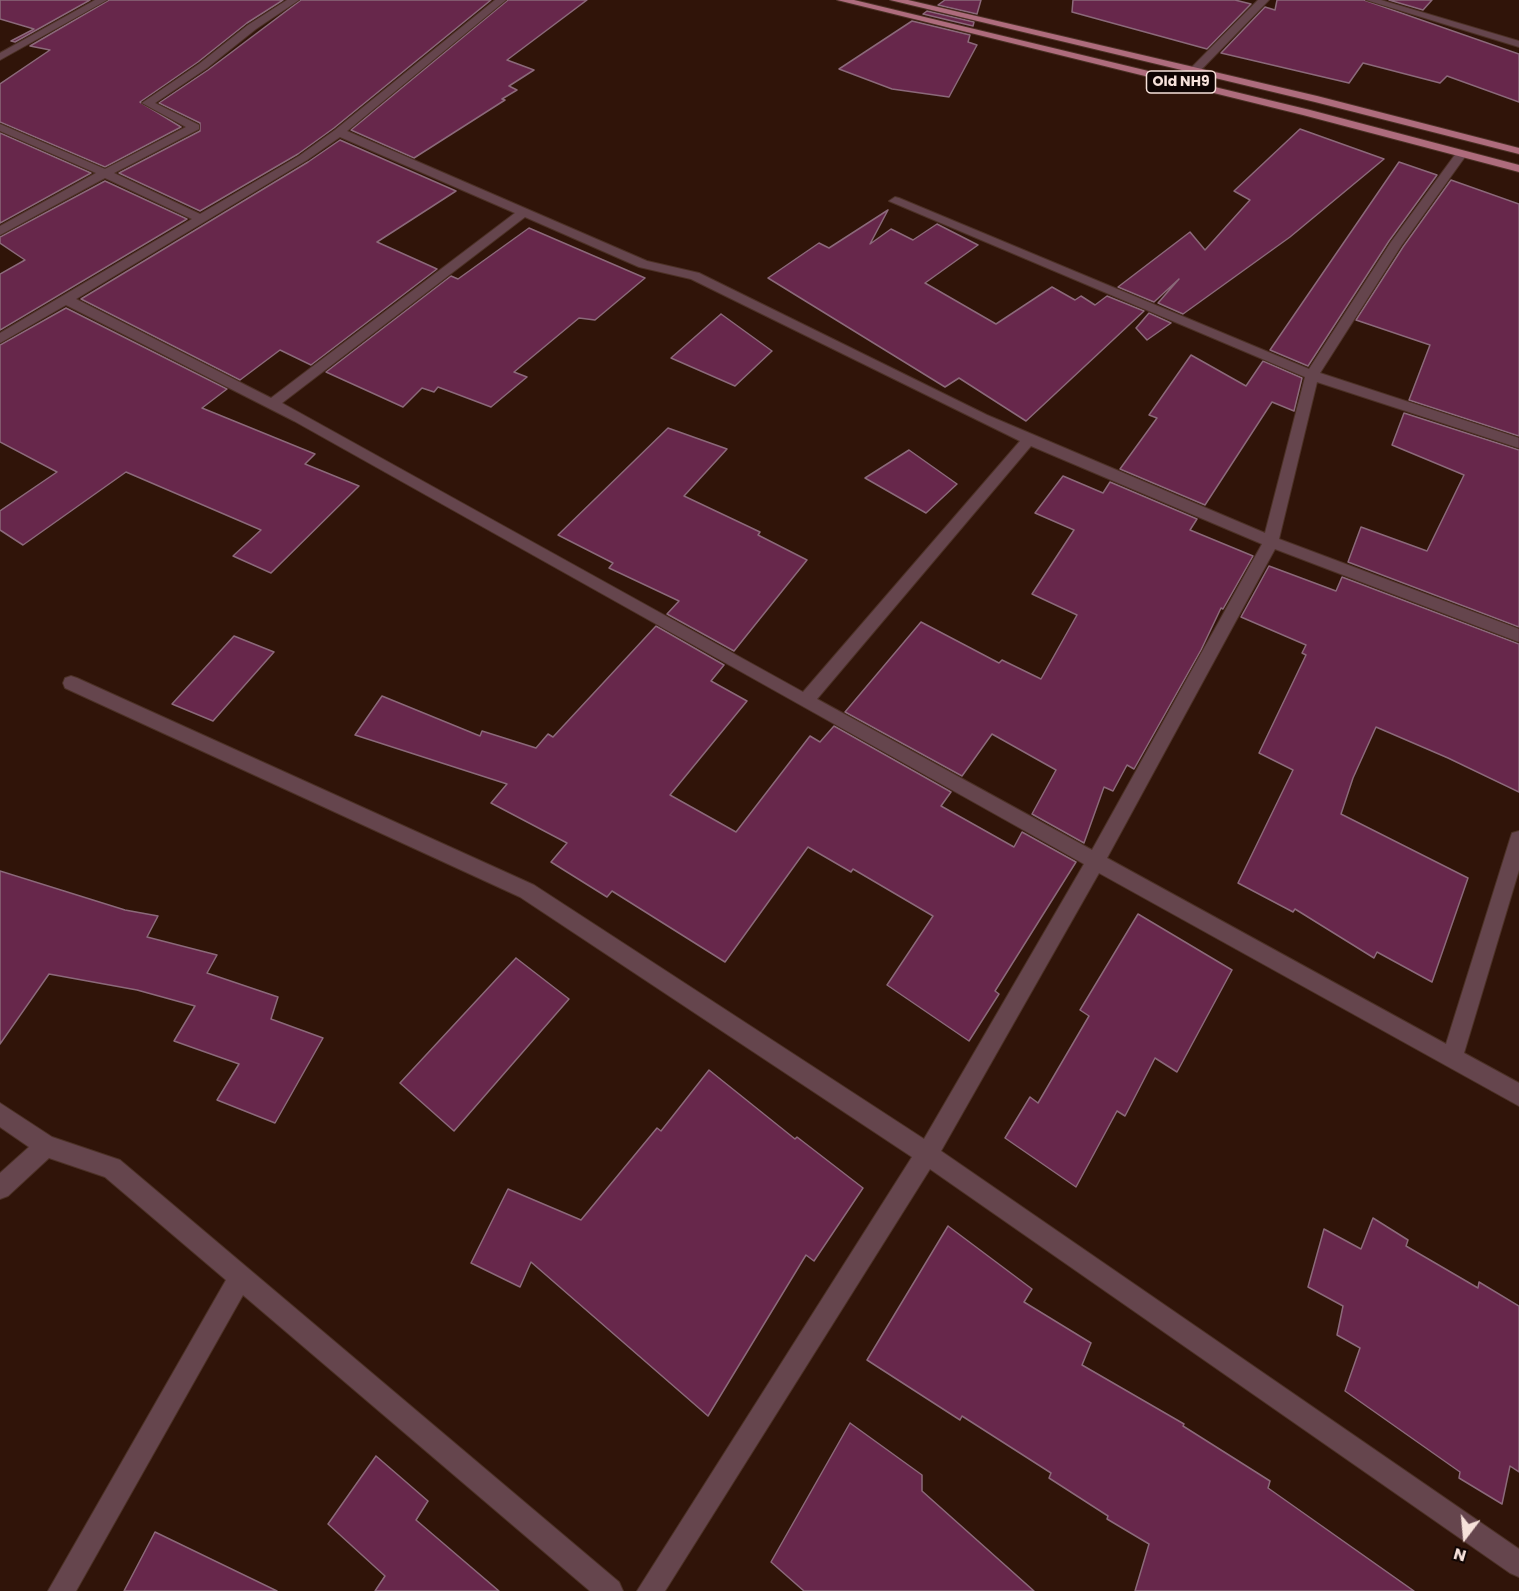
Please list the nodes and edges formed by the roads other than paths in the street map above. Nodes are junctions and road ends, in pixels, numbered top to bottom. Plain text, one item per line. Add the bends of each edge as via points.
1 (102, 0) edge
2 (294, 0) edge
3 (501, 0) edge
4 (842, 0) edge
5 (895, 0) edge
6 (1264, 0) edge
7 (1371, 0) edge
8 (1519, 44) edge
9 (0, 57) edge
10 (1193, 72) junction
11 (0, 127) edge
12 (339, 132) junction
13 (1519, 151) edge
14 (1461, 154) junction
15 (1519, 169) edge
16 (105, 173) junction
17 (896, 201) dead end
18 (524, 212) junction
19 (201, 219) junction
20 (0, 231) edge
21 (67, 300) junction
22 (0, 339) edge
23 (1312, 375) junction
24 (272, 404) junction
25 (1029, 439) junction
26 (1519, 442) edge
27 (1271, 542) junction
28 (1519, 636) edge
29 (71, 683) dead end
30 (805, 701) junction
31 (1519, 839) edge
32 (1096, 861) junction
33 (1452, 1059) junction
34 (1519, 1095) edge
35 (0, 1114) edge
36 (46, 1146) junction
37 (927, 1154) junction
38 (0, 1188) edge
39 (240, 1278) junction
40 (1519, 1564) edge
41 (61, 1591) edge
42 (610, 1591) edge
43 (650, 1591) edge

1 - 9 street
2 - 16 street via 147,103 195,127
3 - 12 street
4 - 14 main road, Old NH9 via 1306,112
5 - 10 main road, Old NH9
6 - 10 street
7 - 8 street
10 - 13 main road, Old NH9
11 - 16 street
12 - 18 street
12 - 19 street
14 - 15 main road, Old NH9
14 - 23 street via 1395,245
16 - 19 street
16 - 20 street
17 - 23 street
18 - 24 street
18 - 25 street via 643,264 694,276
19 - 21 street
21 - 22 street
21 - 24 street
23 - 26 street
23 - 27 street
24 - 30 street
25 - 27 street
25 - 30 street
27 - 28 street
27 - 32 street
29 - 37 street via 527,891
30 - 32 street
31 - 33 street
32 - 33 street
32 - 37 street
33 - 34 street
35 - 36 street
36 - 38 street
36 - 39 street via 112,1168
37 - 40 street
37 - 43 street
39 - 41 street
39 - 42 street

